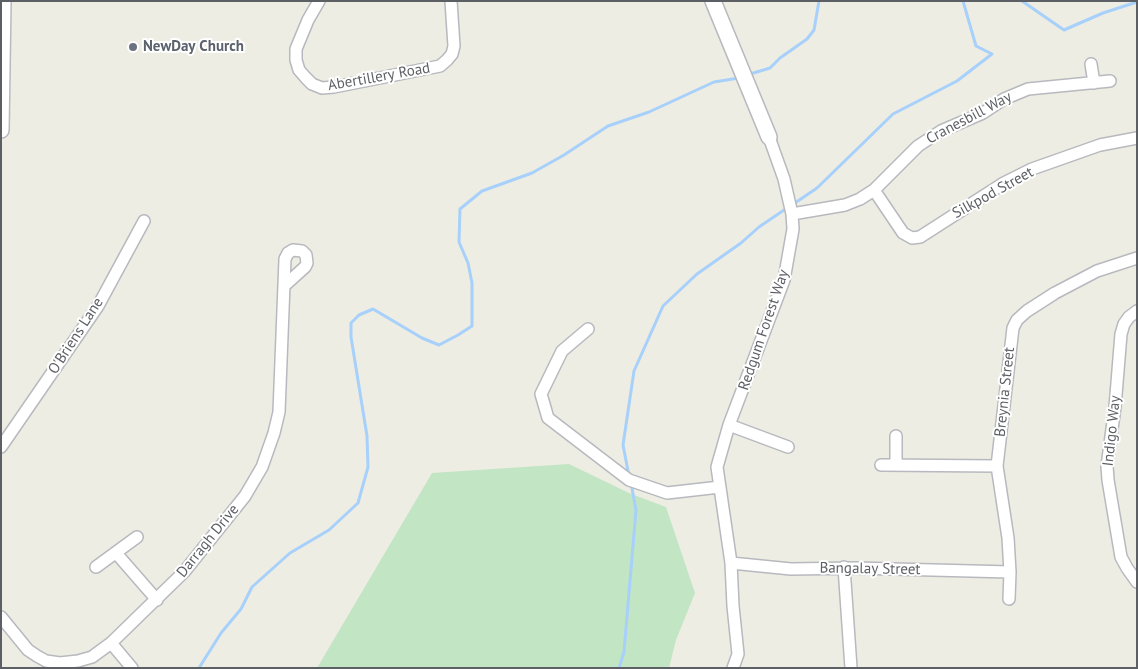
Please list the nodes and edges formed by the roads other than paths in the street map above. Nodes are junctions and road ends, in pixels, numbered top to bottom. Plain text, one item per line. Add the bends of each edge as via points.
1 (3, 1) edge
2 (319, 1) edge
3 (451, 1) edge
4 (713, 1) edge
5 (1091, 64) dead end
6 (1110, 81) dead end
7 (1094, 83) junction
8 (1, 130) edge
9 (769, 137) joint
10 (1137, 138) edge
11 (874, 190) junction
12 (792, 214) junction
13 (144, 221) dead end
14 (1137, 258) edge
15 (284, 286) dead end
16 (1137, 311) edge
17 (588, 329) dead end
18 (729, 425) junction
19 (896, 436) dead end
20 (1, 447) edge
21 (788, 447) dead end
22 (882, 465) dead end
23 (896, 465) junction
24 (997, 466) junction
25 (720, 487) junction
26 (138, 537) dead end
27 (116, 552) junction
28 (731, 563) junction
29 (96, 566) dead end
30 (844, 568) junction
31 (1010, 572) junction
32 (1137, 582) edge
33 (157, 600) junction
34 (1009, 600) dead end
35 (1, 617) edge
36 (111, 643) junction
37 (132, 668) edge
38 (733, 668) edge
39 (851, 668) edge

1 - 8 street
2 - 3 street, Abertillery Road via 296,49 296,60 306,78 322,88 440,66 452,54 454,46
4 - 9 street, Redgum Forest Way
5 - 7 street
6 - 7 street, Cranesbill Way
7 - 11 street, Cranesbill Way via 1028,89 1004,99 918,146
9 - 12 street, Redgum Forest Way
10 - 11 street, Silkpod Street via 1100,146 1032,169 979,198 920,237 912,238 903,233
11 - 12 street, Cranesbill Way via 845,206
12 - 18 street, Redgum Forest Way via 794,229 784,280
13 - 20 street, O'Briens Lane via 98,306
14 - 24 street, Breynia Street via 1088,275 1017,320 1012,328
15 - 33 street, Darragh Drive via 279,412 262,467 245,496 184,572
16 - 32 street, Indigo Way via 1124,324 1121,334 1107,466 1122,557
17 - 25 street via 562,352 541,394 548,418 629,480 667,493
18 - 21 street
18 - 25 street, Redgum Forest Way via 717,467
19 - 23 street
22 - 23 street
23 - 24 street
24 - 31 street, Breynia Street
25 - 28 street, Redgum Forest Way
26 - 27 street
27 - 29 street
27 - 33 street
28 - 30 street, Bangalay Street via 791,569
28 - 38 street, Redgum Forest Way via 738,654
30 - 31 street, Bangalay Street
30 - 39 street
31 - 34 street, Breynia Street
33 - 36 street, Darragh Drive
35 - 36 street, Darragh Drive via 28,650 46,661 60,664 78,661 92,657
36 - 37 street

